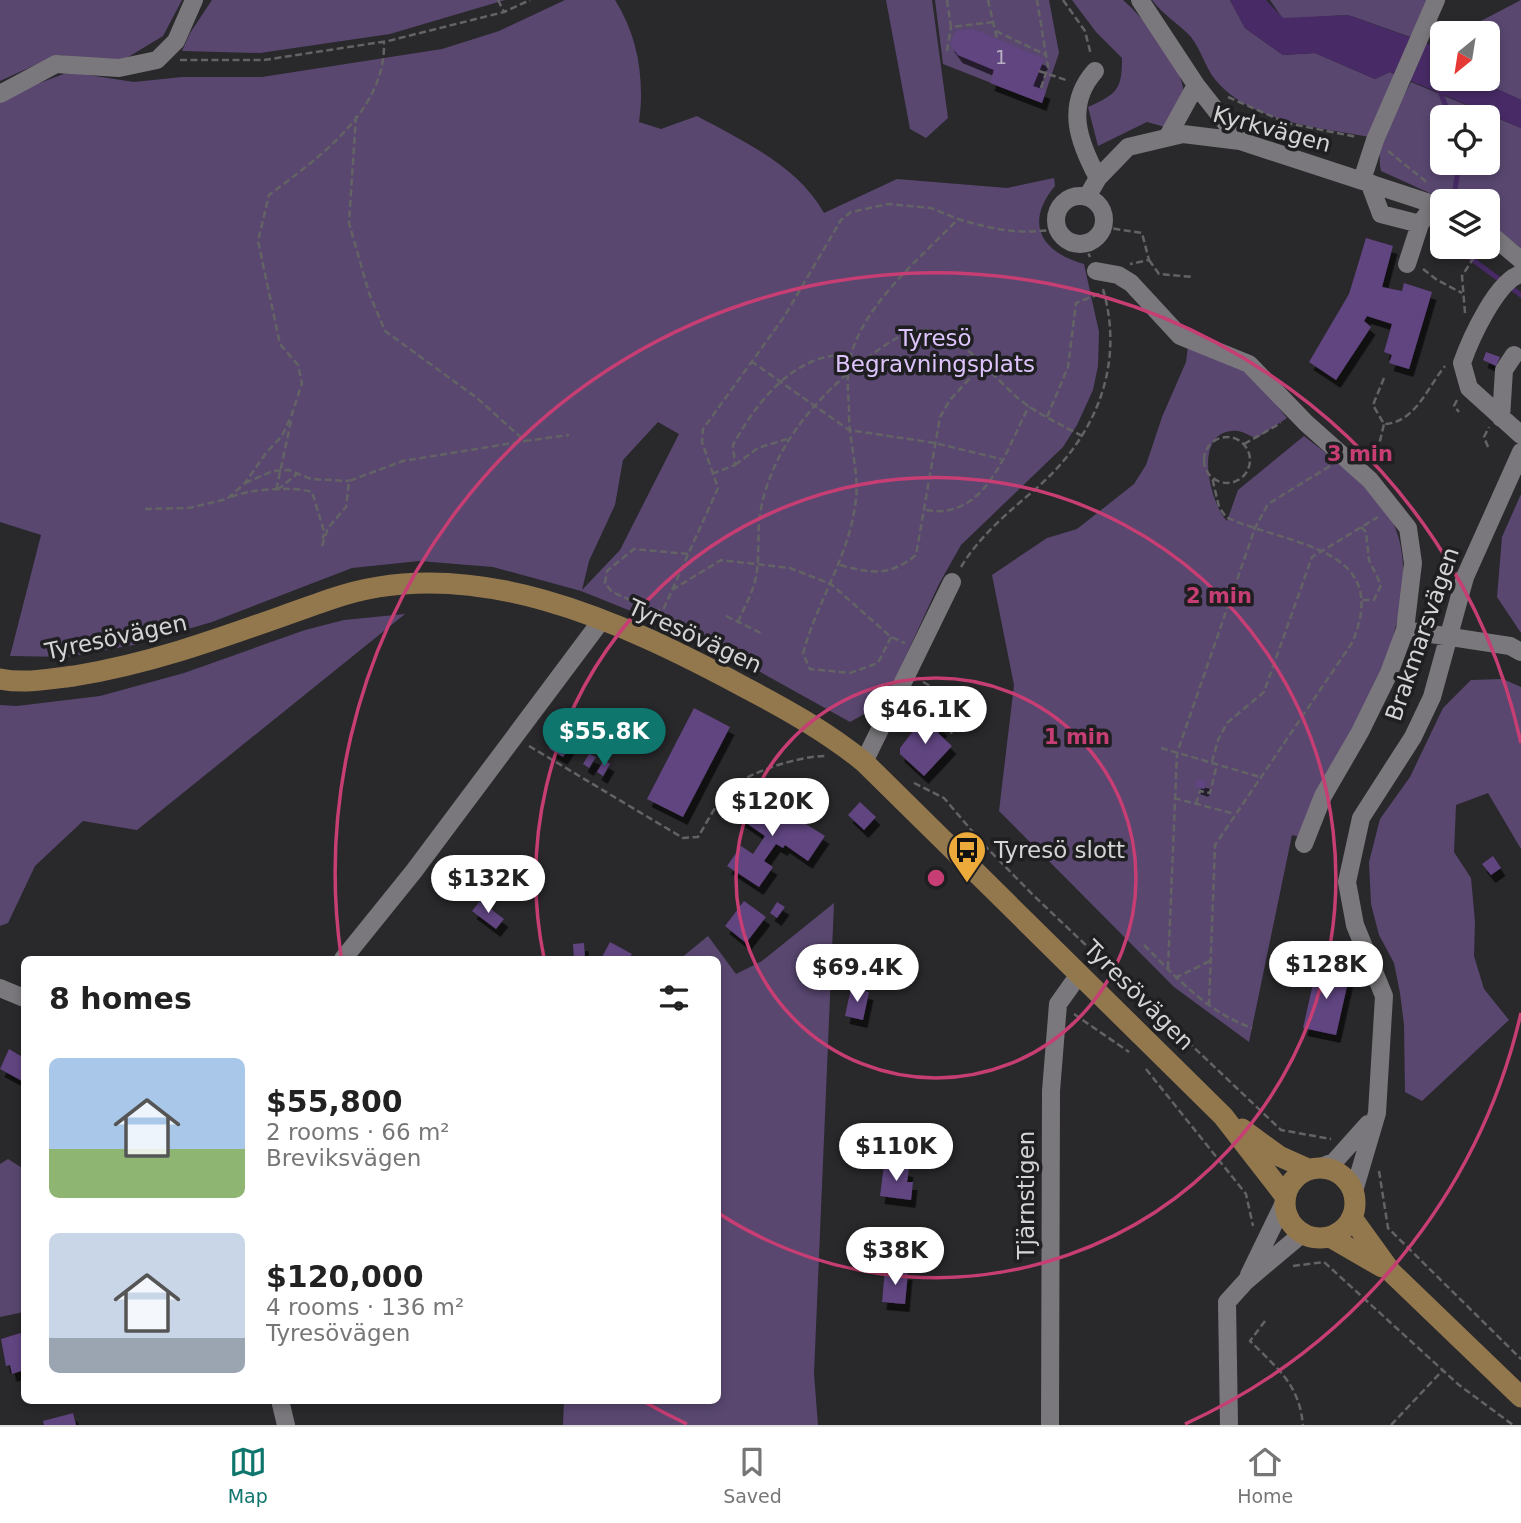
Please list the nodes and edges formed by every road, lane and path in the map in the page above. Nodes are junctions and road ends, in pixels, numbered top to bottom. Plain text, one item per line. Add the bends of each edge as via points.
1 (194, 0) edge
2 (498, 0) edge
3 (530, 0) edge
4 (947, 0) edge
5 (988, 0) edge
6 (1037, 0) edge
7 (1063, 0) edge
8 (1140, 0) edge
9 (1436, 0) edge
10 (504, 12) junction
11 (994, 22) junction
12 (951, 27) junction
13 (996, 31) junction
14 (997, 39) dead end
15 (384, 42) junction
16 (947, 51) dead end
17 (1046, 55) junction
18 (157, 60) junction
19 (1039, 71) dead end
20 (1095, 71) joint
21 (1046, 74) junction
22 (1052, 76) dead end
23 (1196, 85) junction
24 (1041, 88) dead end
25 (1219, 92) dead end
26 (0, 94) edge
27 (356, 116) junction
28 (1168, 136) junction
29 (1375, 140) junction
30 (1240, 141) junction
31 (1098, 178) junction
32 (1366, 181) junction
33 (1430, 193) edge
34 (1087, 197) junction
35 (1430, 198) edge
36 (1430, 210) edge
37 (958, 219) junction
38 (1420, 225) junction
39 (1103, 227) junction
40 (1058, 229) junction
41 (1500, 242) edge
42 (1084, 244) junction
43 (1473, 259) edge
44 (1149, 260) junction
45 (1521, 260) edge
46 (1412, 263) joint
47 (1096, 271) junction
48 (1118, 275) junction
49 (1193, 277) dead end
50 (1511, 280) edge
51 (1104, 292) junction
52 (1462, 293) junction
53 (1466, 323) dead end
54 (851, 355) junction
55 (1514, 355) dead end
56 (751, 361) junction
57 (1462, 363) junction
58 (981, 365) junction
59 (848, 371) junction
60 (1384, 378) dead end
61 (779, 382) junction
62 (1460, 396) dead end
63 (813, 406) junction
64 (1029, 406) junction
65 (1459, 412) dead end
66 (292, 414) junction
67 (1297, 414) junction
68 (1047, 417) junction
69 (1495, 422) junction
70 (1384, 425) junction
71 (849, 430) junction
72 (569, 435) dead end
73 (1521, 435) edge
74 (1084, 437) junction
75 (789, 439) junction
76 (525, 441) junction
77 (934, 443) junction
78 (1244, 444) junction
79 (1488, 447) dead end
80 (1521, 453) edge
81 (1345, 457) junction
82 (1001, 459) junction
83 (735, 465) junction
84 (280, 471) junction
85 (298, 474) junction
86 (712, 474) junction
87 (1212, 477) junction
88 (1370, 480) junction
89 (349, 481) junction
90 (245, 483) junction
91 (276, 491) junction
92 (227, 499) junction
93 (1394, 508) junction
94 (145, 509) dead end
95 (925, 510) junction
96 (1361, 527) junction
97 (1255, 528) junction
98 (1321, 550) junction
99 (688, 554) junction
100 (758, 564) junction
101 (840, 565) junction
102 (952, 582) joint
103 (831, 584) junction
104 (672, 590) junction
105 (1362, 600) junction
106 (726, 616) dead end
107 (601, 621) junction
108 (738, 622) junction
109 (1405, 630) junction
110 (764, 634) dead end
111 (1449, 635) junction
112 (891, 637) junction
113 (919, 650) junction
114 (1521, 652) edge
115 (907, 674) junction
116 (0, 679) edge
117 (951, 734) dead end
118 (513, 737) junction
119 (845, 746) junction
120 (1161, 748) dead end
121 (1178, 752) junction
122 (864, 762) junction
123 (1212, 762) junction
124 (1217, 764) junction
125 (1260, 777) junction
126 (905, 779) dead end
127 (1173, 798) junction
128 (1196, 804) junction
129 (1235, 814) junction
130 (1304, 844) dead end
131 (1144, 945) dead end
132 (345, 956) edge
133 (1210, 960) junction
134 (1168, 968) junction
135 (1080, 973) junction
136 (1175, 978) junction
137 (0, 988) edge
138 (21, 997) edge
139 (1058, 1004) junction
140 (1209, 1006) junction
141 (1252, 1028) dead end
142 (1136, 1057) dead end
143 (1143, 1066) dead end
144 (1223, 1116) junction
145 (1356, 1152) junction
146 (1314, 1168) junction
147 (1354, 1191) junction
148 (1284, 1200) junction
149 (1352, 1218) junction
150 (1303, 1233) junction
151 (1329, 1237) junction
152 (1264, 1241) junction
153 (1276, 1255) junction
154 (1391, 1272) junction
155 (1246, 1281) junction
156 (1265, 1321) dead end
157 (1521, 1359) edge
158 (1443, 1370) junction
159 (1521, 1397) edge
160 (280, 1404) edge
161 (286, 1425) edge
162 (1050, 1425) edge
163 (1229, 1425) edge
164 (1303, 1425) edge
165 (1391, 1425) edge
166 (1513, 1425) edge

1 - 18 street via 176,41
2 - 10 path
3 - 10 path
4 - 12 path
5 - 11 path
6 - 17 path
7 - 20 path via 1085,31
8 - 23 street
9 - 29 street
10 - 15 path
11 - 12 path
11 - 13 path
12 - 16 path
13 - 14 path
13 - 17 path
15 - 18 path via 264,60
15 - 27 path via 384,61 372,94
17 - 21 path
18 - 26 street via 119,68 56,64
19 - 21 path
20 - 31 street via 1083,85 1075,122
21 - 22 path
21 - 24 path
23 - 28 street
23 - 30 street
25 - 29 path via 1287,123
27 - 66 path via 314,163 269,195 260,231 265,285 280,344 298,365 302,383
27 - 76 path via 349,223 384,331 477,398
28 - 30 street, Kyrkvägen via 1202,134
28 - 31 street, Kyrkvägen via 1128,147
29 - 32 street
29 - 33 path
30 - 32 street, Kyrkvägen
31 - 34 street, Kyrkvägen
32 - 35 street, Kyrkvägen
32 - 38 street via 1381,214
34 - 39 street via 1100,206
34 - 40 street via 1063,203
36 - 38 street
37 - 40 path via 1001,232
37 - 54 path via 878,300
37 - 56 path via 910,204 851,212 837,223 811,275
38 - 46 street
39 - 42 street via 1095,239
39 - 44 path via 1142,233
40 - 42 street via 1065,239
41 - 45 street
42 - 47 path
43 - 52 path via 1465,271
44 - 48 path via 1123,267
44 - 49 path via 1159,274
46 - 52 path
47 - 48 street
47 - 51 path
48 - 67 street via 1180,336 1250,364
50 - 57 street via 1492,301
51 - 68 path via 1076,303 1068,367
51 - 74 path via 1111,349 1104,396
52 - 53 path
54 - 59 path
54 - 61 path via 826,355
55 - 69 street via 1504,370
56 - 61 path
56 - 86 path via 703,429 702,442
57 - 69 street via 1469,388
57 - 70 path via 1445,365 1415,410 1397,424
58 - 59 path via 940,332 909,331
58 - 64 path
58 - 77 path via 950,400
59 - 63 path
59 - 71 path
60 - 70 path via 1373,405
61 - 63 path
61 - 83 path via 733,445
62 - 65 path via 1454,406
63 - 71 path
63 - 75 path
64 - 68 path
64 - 82 path
66 - 84 path
66 - 90 path via 282,436
67 - 78 path
67 - 81 street
68 - 74 path
69 - 73 street
69 - 79 path via 1484,437
70 - 88 path
71 - 77 path
71 - 101 path via 856,497
72 - 76 path
74 - 102 path via 970,552
75 - 83 path via 758,448
75 - 100 path via 760,513
76 - 89 path via 403,461
77 - 82 path
77 - 95 path
78 - 87 path via 1250,458 1246,472 1234,481
78 - 87 path via 1231,437 1210,444 1205,464
80 - 111 street, Brakmarsvägen via 1465,577
81 - 88 street
81 - 97 path via 1268,504
82 - 95 path via 967,506 940,513
83 - 86 path
84 - 85 path
84 - 90 path
84 - 91 path
85 - 89 path
85 - 91 path
86 - 99 path via 718,488
87 - 97 path via 1226,517
88 - 93 street
89 - 91 path via 346,507 328,528 322,546 324,531 312,492 300,488
90 - 92 path
91 - 92 path via 249,490
92 - 94 path via 189,508
93 - 96 path
93 - 109 street via 1408,528 1413,564
95 - 101 path via 916,555 900,568 882,572
96 - 98 path
96 - 105 path via 1381,585 1374,600
97 - 98 path
97 - 121 path
98 - 105 path via 1349,571
98 - 123 path via 1312,556 1264,692 1227,723
99 - 104 path
99 - 104 path via 634,549 607,571 605,583 612,592 656,611 664,608
100 - 103 path via 790,568
100 - 104 path via 721,560
100 - 108 path
101 - 103 path
102 - 113 street
103 - 112 path
103 - 112 path via 803,654 810,669 850,673 878,663
105 - 125 path via 1364,609 1352,643
106 - 108 path
107 - 116 main road, Tyresövägen via 576,609 504,591 432,582 335,597 164,658 43,680
107 - 118 street
107 - 119 main road, Tyresövägen via 693,659
108 - 110 path
109 - 111 street
109 - 130 street via 1389,673 1323,796
111 - 114 street
111 - 145 street, Brakmarsvägen via 1432,696 1413,737 1361,818 1347,882 1355,925 1384,996 1377,1113
112 - 113 path
113 - 115 street
115 - 117 path via 949,701 956,717
115 - 122 street
118 - 119 path via 682,838 698,837 729,789 807,756 839,756
118 - 132 street
119 - 122 main road, Tyresövägen
120 - 121 path
121 - 123 path
121 - 127 path
122 - 135 main road, Tyresövägen
123 - 124 path
124 - 125 path
124 - 128 path via 1210,793 1199,791
125 - 129 path
126 - 145 path via 944,798 1033,895 1281,1130 1341,1141
127 - 128 path
127 - 134 path
128 - 129 path
129 - 133 path via 1215,845
131 - 134 path
133 - 136 path
133 - 140 path
134 - 136 path
135 - 139 street
135 - 144 main road, Tyresövägen
136 - 140 path
137 - 138 street
139 - 142 path
139 - 162 street, Tjärnstigen via 1051,1091
140 - 141 path
143 - 152 path via 1246,1194 1255,1232
144 - 146 main road, Tyresövägen via 1279,1156
144 - 148 main road, Tyresövägen
145 - 146 street, Brakmarsvägen
145 - 147 street, Brakmarsvägen
145 - 157 path via 1379,1171 1388,1228
146 - 147 main road, Tyresövägen via 1342,1175
146 - 148 main road via 1295,1178
147 - 149 main road
148 - 150 main road, Tyresövägen via 1288,1219
148 - 152 street
149 - 151 main road via 1346,1228
149 - 154 main road
150 - 151 main road
150 - 153 street
151 - 154 main road
152 - 155 street
153 - 155 street
153 - 158 path via 1287,1266 1324,1262
154 - 159 main road
155 - 163 street via 1227,1302
156 - 164 path via 1250,1341 1287,1378 1301,1403
158 - 165 path
158 - 166 path
160 - 161 street

